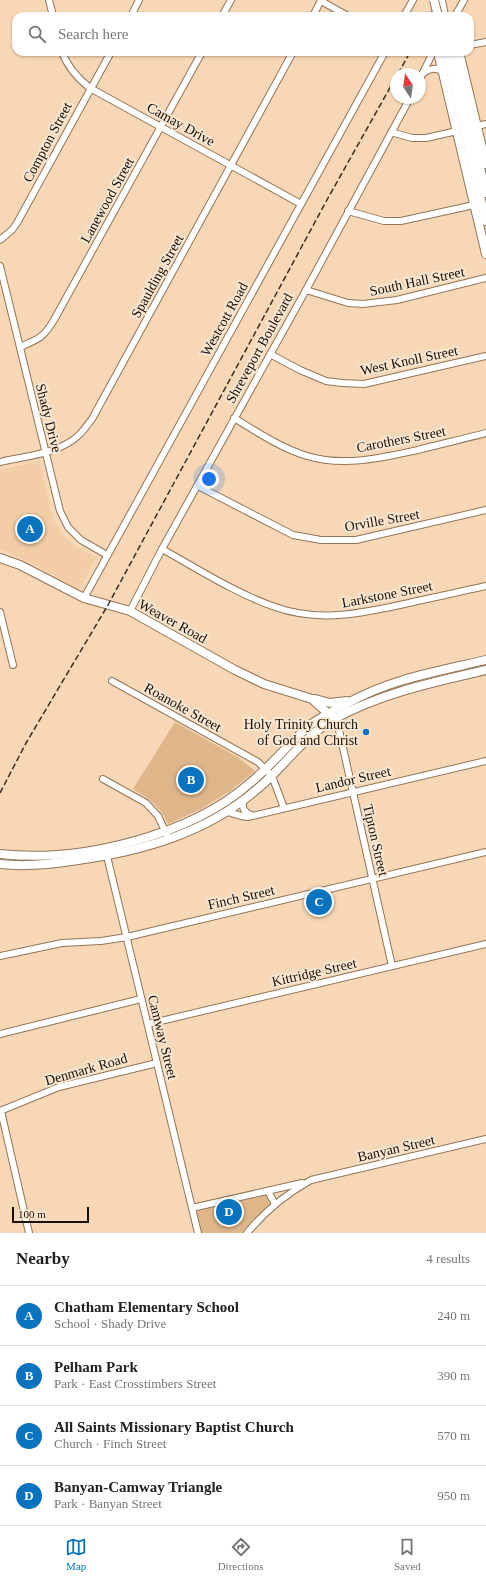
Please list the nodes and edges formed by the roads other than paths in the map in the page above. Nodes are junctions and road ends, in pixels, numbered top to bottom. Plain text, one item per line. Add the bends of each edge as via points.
1 (49, 0) edge
2 (139, 0) edge
3 (231, 0) edge
4 (321, 0) edge
5 (413, 0) edge
6 (434, 0) edge
7 (441, 0) edge
8 (464, 0) edge
9 (52, 12) edge
10 (132, 12) edge
11 (224, 12) edge
12 (315, 12) edge
13 (341, 12) edge
14 (406, 12) edge
15 (437, 12) edge
16 (443, 12) edge
17 (457, 12) edge
18 (486, 42) edge
19 (474, 45) edge
20 (64, 56) edge
21 (109, 56) edge
22 (200, 56) edge
23 (291, 56) edge
24 (383, 56) edge
25 (431, 56) edge
26 (439, 56) edge
27 (447, 56) edge
28 (454, 56) edge
29 (459, 56) edge
30 (425, 68) edge
31 (426, 72) edge
32 (443, 73) junction
33 (90, 88) junction
34 (407, 104) edge
35 (486, 124) edge
36 (161, 127) junction
37 (467, 128) junction
38 (391, 132) junction
39 (486, 164) edge
40 (231, 166) junction
41 (486, 193) edge
42 (301, 204) junction
43 (474, 205) junction
44 (348, 211) junction
45 (486, 221) edge
46 (0, 240) edge
47 (486, 254) edge
48 (0, 266) edge
49 (486, 278) edge
50 (306, 290) junction
51 (20, 347) junction
52 (270, 354) junction
53 (486, 356) edge
54 (234, 418) junction
55 (486, 433) edge
56 (45, 452) junction
57 (0, 462) edge
58 (198, 486) junction
59 (486, 510) edge
60 (162, 549) junction
61 (107, 555) junction
62 (0, 558) edge
63 (486, 586) edge
64 (84, 598) junction
65 (130, 611) junction
66 (0, 612) edge
67 (486, 660) edge
68 (13, 665) dead end
69 (445, 670) junction
70 (486, 670) edge
71 (446, 679) junction
72 (112, 682) dead end
73 (312, 699) junction
74 (352, 700) junction
75 (331, 717) junction
76 (486, 761) edge
77 (266, 768) junction
78 (272, 776) junction
79 (103, 779) dead end
80 (352, 792) junction
81 (243, 800) junction
82 (284, 808) junction
83 (226, 812) junction
84 (251, 815) junction
85 (167, 836) junction
86 (106, 852) junction
87 (486, 852) edge
88 (0, 854) edge
89 (0, 864) edge
90 (372, 879) junction
91 (126, 936) junction
92 (486, 944) edge
93 (0, 956) edge
94 (392, 966) junction
95 (141, 999) junction
96 (148, 1024) junction
97 (0, 1034) edge
98 (158, 1063) junction
99 (0, 1111) edge
100 (486, 1139) edge
101 (311, 1180) junction
102 (268, 1190) junction
103 (274, 1204) junction
104 (192, 1208) junction
105 (29, 1233) edge
106 (198, 1233) edge
107 (247, 1233) edge

1 - 9 street
2 - 10 street
3 - 11 street
4 - 12 street
4 - 13 street
5 - 14 street
6 - 15 main road, bridge
7 - 16 main road
8 - 17 street
18 - 19 street
20 - 33 street, Camay Drive via 69,69
21 - 33 street, Compton Street
22 - 36 street, Lanewood Street
23 - 40 street, Spaulding Street
24 - 42 street, Westcott Road
25 - 30 street
26 - 32 main road
27 - 37 main road
28 - 37 main road
29 - 37 main road
31 - 32 street via 438,69
32 - 37 main road
33 - 36 street, Camay Drive
33 - 46 street, Compton Street via 17,223
34 - 38 street, Shreveport Boulevard
35 - 37 street
36 - 40 street, Camay Drive
36 - 51 street, Lanewood Street via 46,333
37 - 38 street via 426,138 412,138
37 - 39 main road
37 - 41 main road
37 - 43 main road
37 - 45 main road
38 - 44 street, Shreveport Boulevard
40 - 42 street, Camay Drive
40 - 56 street, Spaulding Street via 92,419 80,435
42 - 61 street, Westcott Road
43 - 44 street via 401,221 384,221
43 - 47 main road
44 - 50 street, Shreveport Boulevard
48 - 51 street, Shady Drive
49 - 50 street, South Hall Street via 397,300 363,304 348,303
50 - 52 street, Shreveport Boulevard
51 - 56 street, Shady Drive
52 - 53 street, West Knoll Street via 326,381 364,384
52 - 54 street, Shreveport Boulevard
54 - 55 street, Carothers Street via 274,442 307,456 337,462 379,459
54 - 58 street, Shreveport Boulevard
56 - 57 street, Spaulding Street
56 - 61 street, Shady Drive via 60,511 68,527 81,540
58 - 59 street, Orville Street via 293,535 321,540 356,540
58 - 60 street, Shreveport Boulevard
60 - 63 street, Larkstone Street via 256,599 276,607 320,616 370,612
60 - 65 street, Shreveport Boulevard
61 - 64 street, Westcott Road
62 - 64 main road, Weaver Road via 20,565
64 - 65 main road, Weaver Road
65 - 73 main road, Weaver Road via 235,670 264,684
66 - 68 street
67 - 69 main road
69 - 71 main road
69 - 74 main road via 375,690
70 - 71 main road
71 - 75 main road via 378,698
72 - 77 street, Roanoke Street
73 - 74 main road via 330,703
73 - 75 main road, Weaver Road
74 - 75 main road
75 - 77 main road via 310,726
75 - 78 main road
75 - 80 street, Tipton Street via 339,730
76 - 80 street, Landor Street
77 - 78 street, Roanoke Street
77 - 85 main road via 250,784 230,798
78 - 81 main road
78 - 82 street, Roanoke Street
79 - 85 street via 146,803 158,816
80 - 82 street, Landor Street
80 - 90 street, Tipton Street
81 - 83 main road
81 - 84 street via 243,809
82 - 84 street, Landor Street
83 - 84 street, Landor Street via 243,817
83 - 85 main road via 205,825
85 - 86 main road
86 - 88 main road via 50,856
86 - 89 main road via 50,864
86 - 91 street, Camway Street
87 - 90 street, Finch Street
90 - 91 street, Finch Street
90 - 94 street, Tipton Street
91 - 93 street, Finch Street via 101,942 62,943
91 - 95 street, Camway Street
92 - 94 street, Kittridge Street
94 - 96 street, Kittridge Street
95 - 96 street, Camway Street
95 - 97 street
96 - 98 street, Camway Street
98 - 99 street, Denmark Road via 59,1087
98 - 104 street, Camway Street
99 - 105 street
100 - 101 street, Banyan Street
101 - 102 street, Banyan Street
101 - 103 street, Banyan Street
102 - 103 street
102 - 104 street, Banyan Street
103 - 107 street, Banyan Street
104 - 106 street, Camway Street

